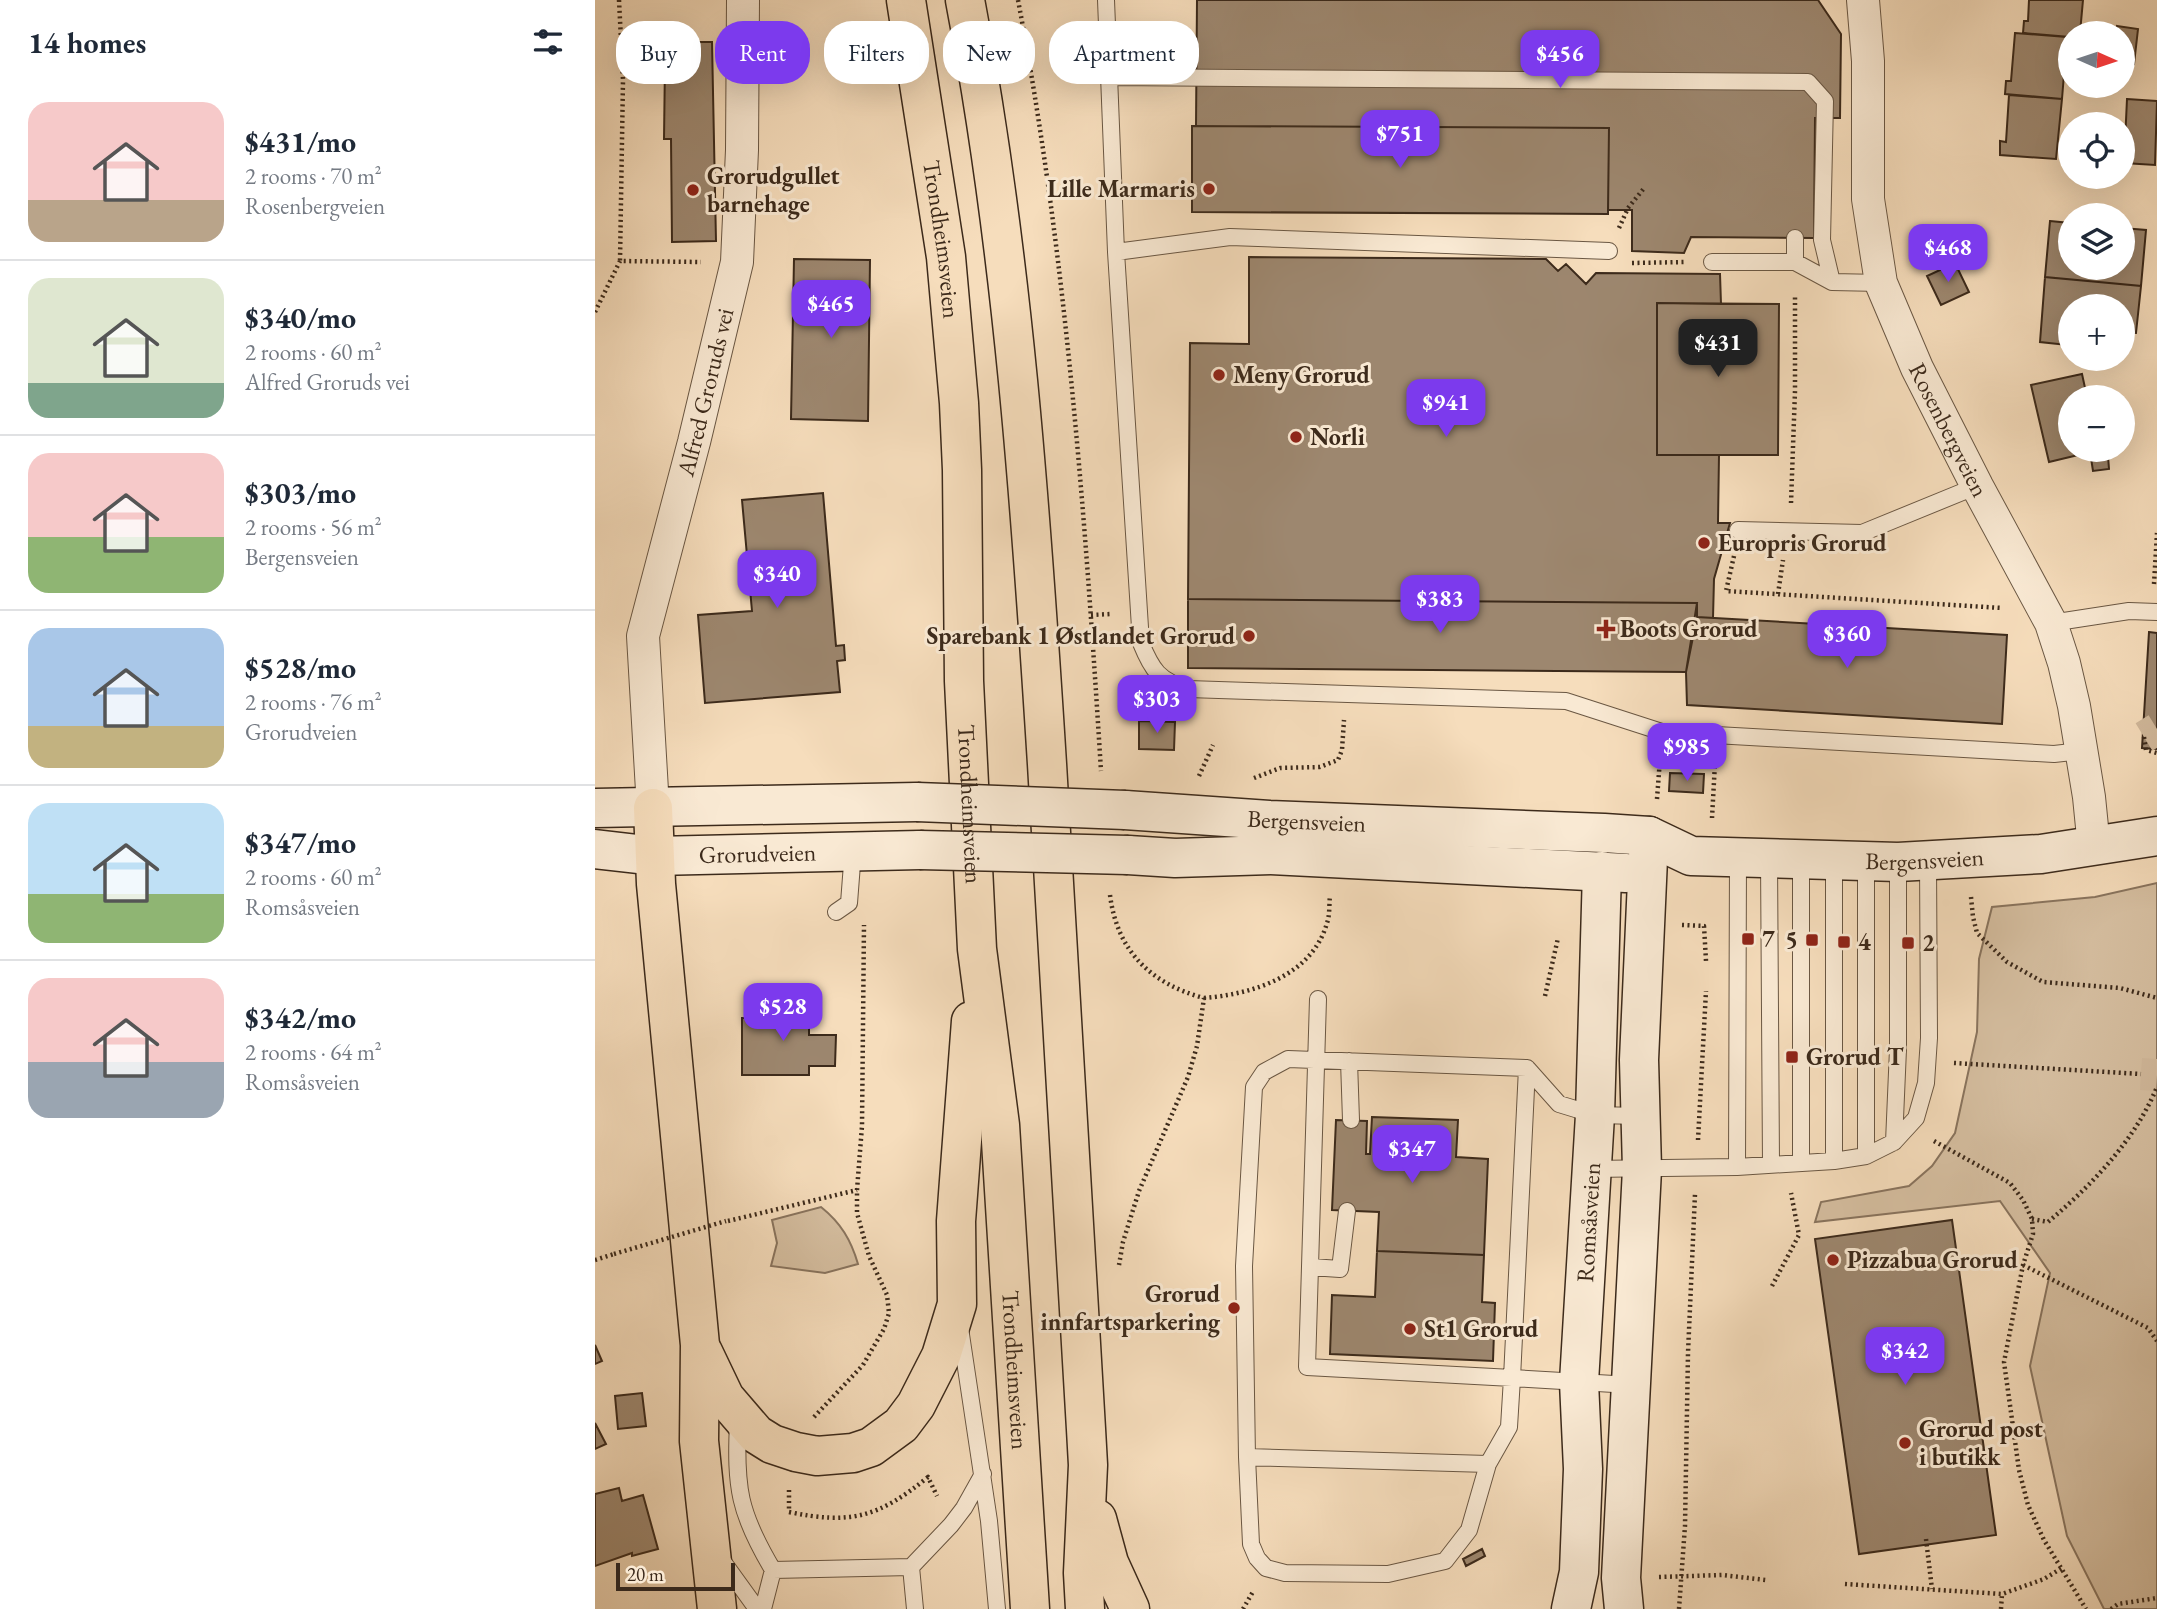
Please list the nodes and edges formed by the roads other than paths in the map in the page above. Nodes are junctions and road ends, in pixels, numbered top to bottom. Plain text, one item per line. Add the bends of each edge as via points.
1 (743, 0) edge
2 (906, 0) edge
3 (965, 0) edge
4 (1106, 0) edge
5 (1863, 0) edge
6 (1107, 21) edge
7 (1199, 79) edge
8 (1109, 84) edge
9 (1795, 238) dead end
10 (1609, 251) dead end
11 (1115, 252) junction
12 (1795, 261) junction
13 (1712, 262) dead end
14 (1832, 282) junction
15 (1881, 283) junction
16 (1977, 486) junction
17 (1738, 530) dead end
18 (2155, 604) edge
19 (2051, 623) junction
20 (2081, 751) junction
21 (652, 795) junction
22 (917, 802) joint
23 (595, 808) edge
24 (1653, 820) junction
25 (1604, 833) junction
26 (2157, 836) edge
27 (2094, 847) junction
28 (595, 849) edge
29 (920, 850) joint
30 (853, 851) junction
31 (655, 856) junction
32 (1691, 856) junction
33 (1833, 860) junction
34 (1602, 871) junction
35 (1648, 874) junction
36 (836, 912) dead end
37 (977, 949) junction
38 (1318, 999) dead end
39 (1317, 1060) junction
40 (1349, 1061) junction
41 (1527, 1068) junction
42 (1595, 1115) junction
43 (1640, 1116) junction
44 (1352, 1120) dead end
45 (1894, 1142) junction
46 (1866, 1156) junction
47 (1834, 1161) junction
48 (1801, 1163) junction
49 (1771, 1165) junction
50 (1737, 1167) junction
51 (1591, 1169) junction
52 (1642, 1169) junction
53 (1347, 1211) dead end
54 (1311, 1267) junction
55 (957, 1304) junction
56 (700, 1345) junction
57 (1512, 1377) junction
58 (1579, 1382) junction
59 (1631, 1385) junction
60 (739, 1416) junction
61 (1247, 1457) junction
62 (1488, 1464) junction
63 (1089, 1465) junction
64 (983, 1474) junction
65 (710, 1543) junction
66 (911, 1567) junction
67 (773, 1570) junction
68 (1122, 1600) edge
69 (717, 1609) edge
70 (757, 1609) edge
71 (763, 1609) edge
72 (915, 1609) edge
73 (997, 1609) edge
74 (1030, 1609) edge
75 (1085, 1609) edge
76 (1571, 1609) edge
77 (1624, 1609) edge

1 - 21 street, Alfred Groruds vei via 737,262 643,636
2 - 37 highway, Trondheimsveien via 944,246 959,403 964,681
3 - 63 highway via 1002,249 1024,450
4 - 6 lane
5 - 15 street, Rosenbergveien via 1868,199
7 - 14 lane via 1808,82 1825,101 1822,240
8 - 11 lane
9 - 12 lane
10 - 11 lane via 1230,237
11 - 20 lane via 1142,643 1158,675 1171,684 1188,689 1566,701 1662,732 2055,754
12 - 13 lane
12 - 14 lane
14 - 15 lane
15 - 16 street, Rosenbergveien via 1917,368
16 - 17 lane via 1862,533
16 - 19 street, Rosenbergveien
18 - 19 lane
19 - 20 street, Rosenbergveien via 2064,663
20 - 27 street, Rosenbergveien
21 - 22 street, Grorudveien
21 - 23 street, Grorudveien
21 - 31 highway
22 - 25 street, Bergensveien, bridge
24 - 25 street, Bergensveien
24 - 32 street, Bergensveien
24 - 35 street, Romsåsveien
25 - 34 street, Romsåsveien
26 - 27 street, Bergensveien
27 - 33 street, Bergensveien via 2041,854
28 - 31 street, Grorudveien
29 - 30 street, Grorudveien
29 - 34 street, Bergensveien, bridge via 1175,858 1271,855
30 - 31 street, Grorudveien
30 - 36 lane via 849,903
31 - 56 highway
32 - 33 street, Bergensveien
32 - 35 street, Bergensveien
33 - 45 lane via 1898,1049
33 - 45 lane via 1929,1038 1926,1083 1916,1118
33 - 46 lane
33 - 47 lane
33 - 48 lane
33 - 49 lane
33 - 50 lane
34 - 35 street, Bergensveien
34 - 42 street, Romsåsveien
35 - 43 street, Romsåsveien
37 - 55 highway via 957,1196
37 - 74 highway, Trondheimsveien via 1000,1125
38 - 39 lane
39 - 40 lane
39 - 54 lane
39 - 61 lane via 1288,1059 1264,1072 1254,1087 1244,1266
40 - 41 lane
40 - 44 lane
41 - 42 lane via 1559,1104
41 - 57 lane
42 - 43 lane
42 - 51 street, Romsåsveien
43 - 52 street, Romsåsveien
45 - 46 lane
46 - 47 lane
47 - 48 lane
48 - 49 lane
49 - 50 lane
50 - 52 lane
51 - 52 lane
51 - 58 street, Romsåsveien
52 - 59 street, Romsåsveien
53 - 54 lane via 1340,1269
54 - 57 lane via 1307,1367
55 - 60 highway via 941,1356 916,1405 901,1425 871,1447 836,1455 796,1452 756,1434
55 - 64 lane
56 - 60 highway via 725,1398
56 - 65 highway via 699,1441
57 - 58 lane
57 - 62 lane via 1509,1427
58 - 59 lane
58 - 76 street, Romsåsveien via 1583,1469 1579,1572
59 - 77 street, Romsåsveien via 1621,1578
60 - 67 lane via 737,1487 753,1537
61 - 62 lane
61 - 62 lane via 1251,1544 1266,1568 1285,1573 1388,1574 1445,1561 1469,1530
63 - 68 highway via 1097,1524
63 - 75 highway
64 - 66 lane via 951,1525
64 - 73 lane
65 - 69 highway
65 - 70 lane
66 - 67 lane
66 - 72 lane
67 - 71 lane

